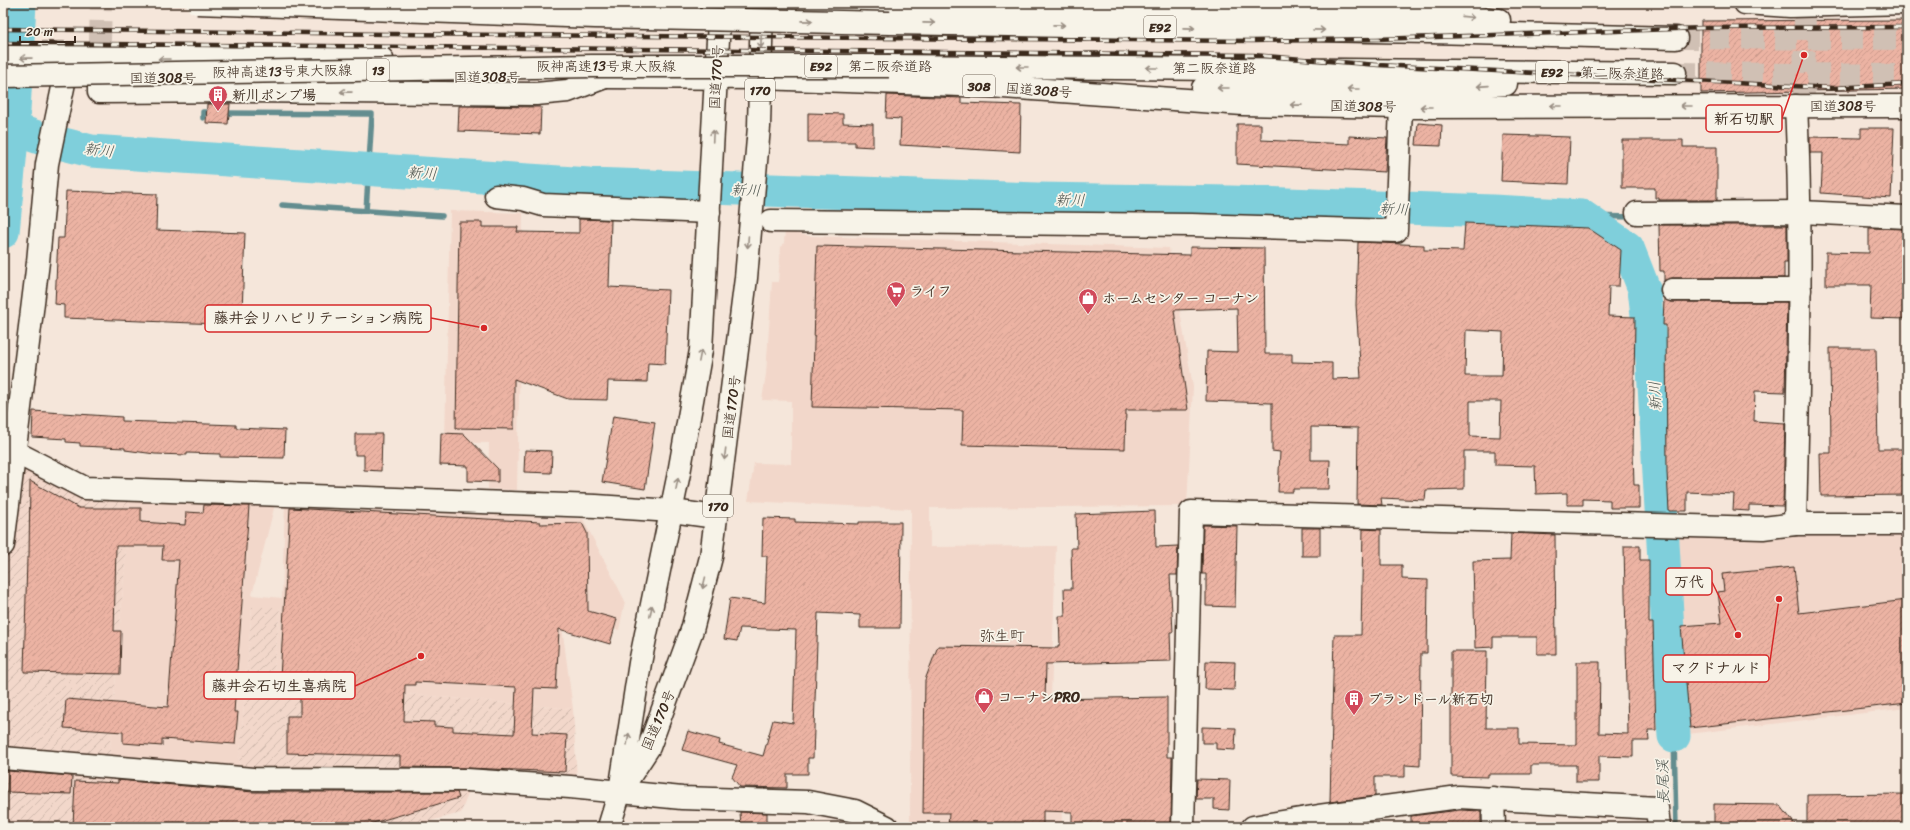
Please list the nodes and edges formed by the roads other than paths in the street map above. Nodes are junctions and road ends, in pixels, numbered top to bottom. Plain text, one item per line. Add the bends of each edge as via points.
1 (197, 3) edge
2 (261, 3) edge
3 (1059, 3) edge
4 (1745, 3) edge
5 (1907, 4) edge
6 (892, 5) edge
7 (720, 6) edge
8 (995, 6) junction
9 (623, 7) edge
10 (759, 10) edge
11 (3, 58) edge
12 (55, 71) junction
13 (756, 72) junction
14 (3, 76) edge
15 (605, 77) junction
16 (716, 78) junction
17 (3, 79) edge
18 (989, 86) junction
19 (99, 87) dead end
20 (1796, 106) junction
21 (1907, 106) edge
22 (1401, 107) junction
23 (496, 196) dead end
24 (710, 207) junction
25 (1800, 212) junction
26 (1637, 213) dead end
27 (1907, 217) edge
28 (771, 221) dead end
29 (1672, 290) dead end
30 (1800, 290) junction
31 (15, 452) junction
32 (672, 511) junction
33 (716, 516) junction
34 (1795, 524) junction
35 (1907, 524) edge
36 (3, 545) edge
37 (3, 758) edge
38 (620, 791) junction
39 (1493, 798) junction
40 (609, 827) edge
41 (887, 827) edge
42 (1183, 827) edge
43 (1253, 827) edge
44 (1494, 827) edge
45 (1659, 827) edge

1 - 10 main road, bridge via 595,17
2 - 9 main road
3 - 8 main road
4 - 5 main road via 1790,6
6 - 8 main road
6 - 10 main road via 794,4
7 - 9 main road via 684,12
7 - 10 main road
7 - 16 main road, 国道170号 / 170
8 - 10 main road, E92, bridge via 1430,13 1676,38
10 -> 13 main road, 国道170号 / 170
12 -> 11 main road
12 - 15 main road, 国道308号 / 308
16 -> 12 main road via 684,60
12 - 17 main road, 国道308号 / 308, bridge
12 - 31 main road via 55,119 47,164
13 - 14 main road, 阪神高速13号東大阪線 / 13, bridge via 584,66
13 - 16 main road, 国道308号 / 308
13 - 18 main road, 国道308号 / 308
13 - 18 main road, 第二阪奈道路 / E92, bridge via 1429,70 1675,73 1429,89
13 -> 33 main road, 国道170号 / 170 via 759,127 746,278
15 - 16 main road, 国道308号 / 308
15 -> 19 main road via 568,91 536,94 99,92
24 -> 16 main road, 国道170号 / 170
22 -> 18 main road, 国道308号 / 308 via 1243,104
20 - 21 main road, 国道308号 / 308
20 -> 22 main road, 国道308号 / 308
20 - 25 main road
22 - 28 main road via 1396,231 1192,225
23 - 24 main road via 523,199 543,205
32 -> 24 main road, 国道170号 / 170 via 701,350
25 - 26 main road
25 - 27 main road
25 - 30 main road
29 - 30 main road
30 - 34 main road
31 - 32 main road via 85,488 573,505
31 - 36 main road
32 - 33 main road
38 -> 32 main road, 国道170号 / 170 via 640,663
33 -> 38 main road, 国道170号 / 170 via 711,557 700,602 674,680 649,747
34 - 35 main road
34 - 42 main road via 1763,528 1191,512
37 - 38 main road via 253,778 467,780
38 - 40 main road, 国道170号 / 170
38 - 41 main road via 682,798 808,802 855,811
39 - 43 main road via 1459,797
39 - 44 main road
39 - 45 main road via 1657,808

